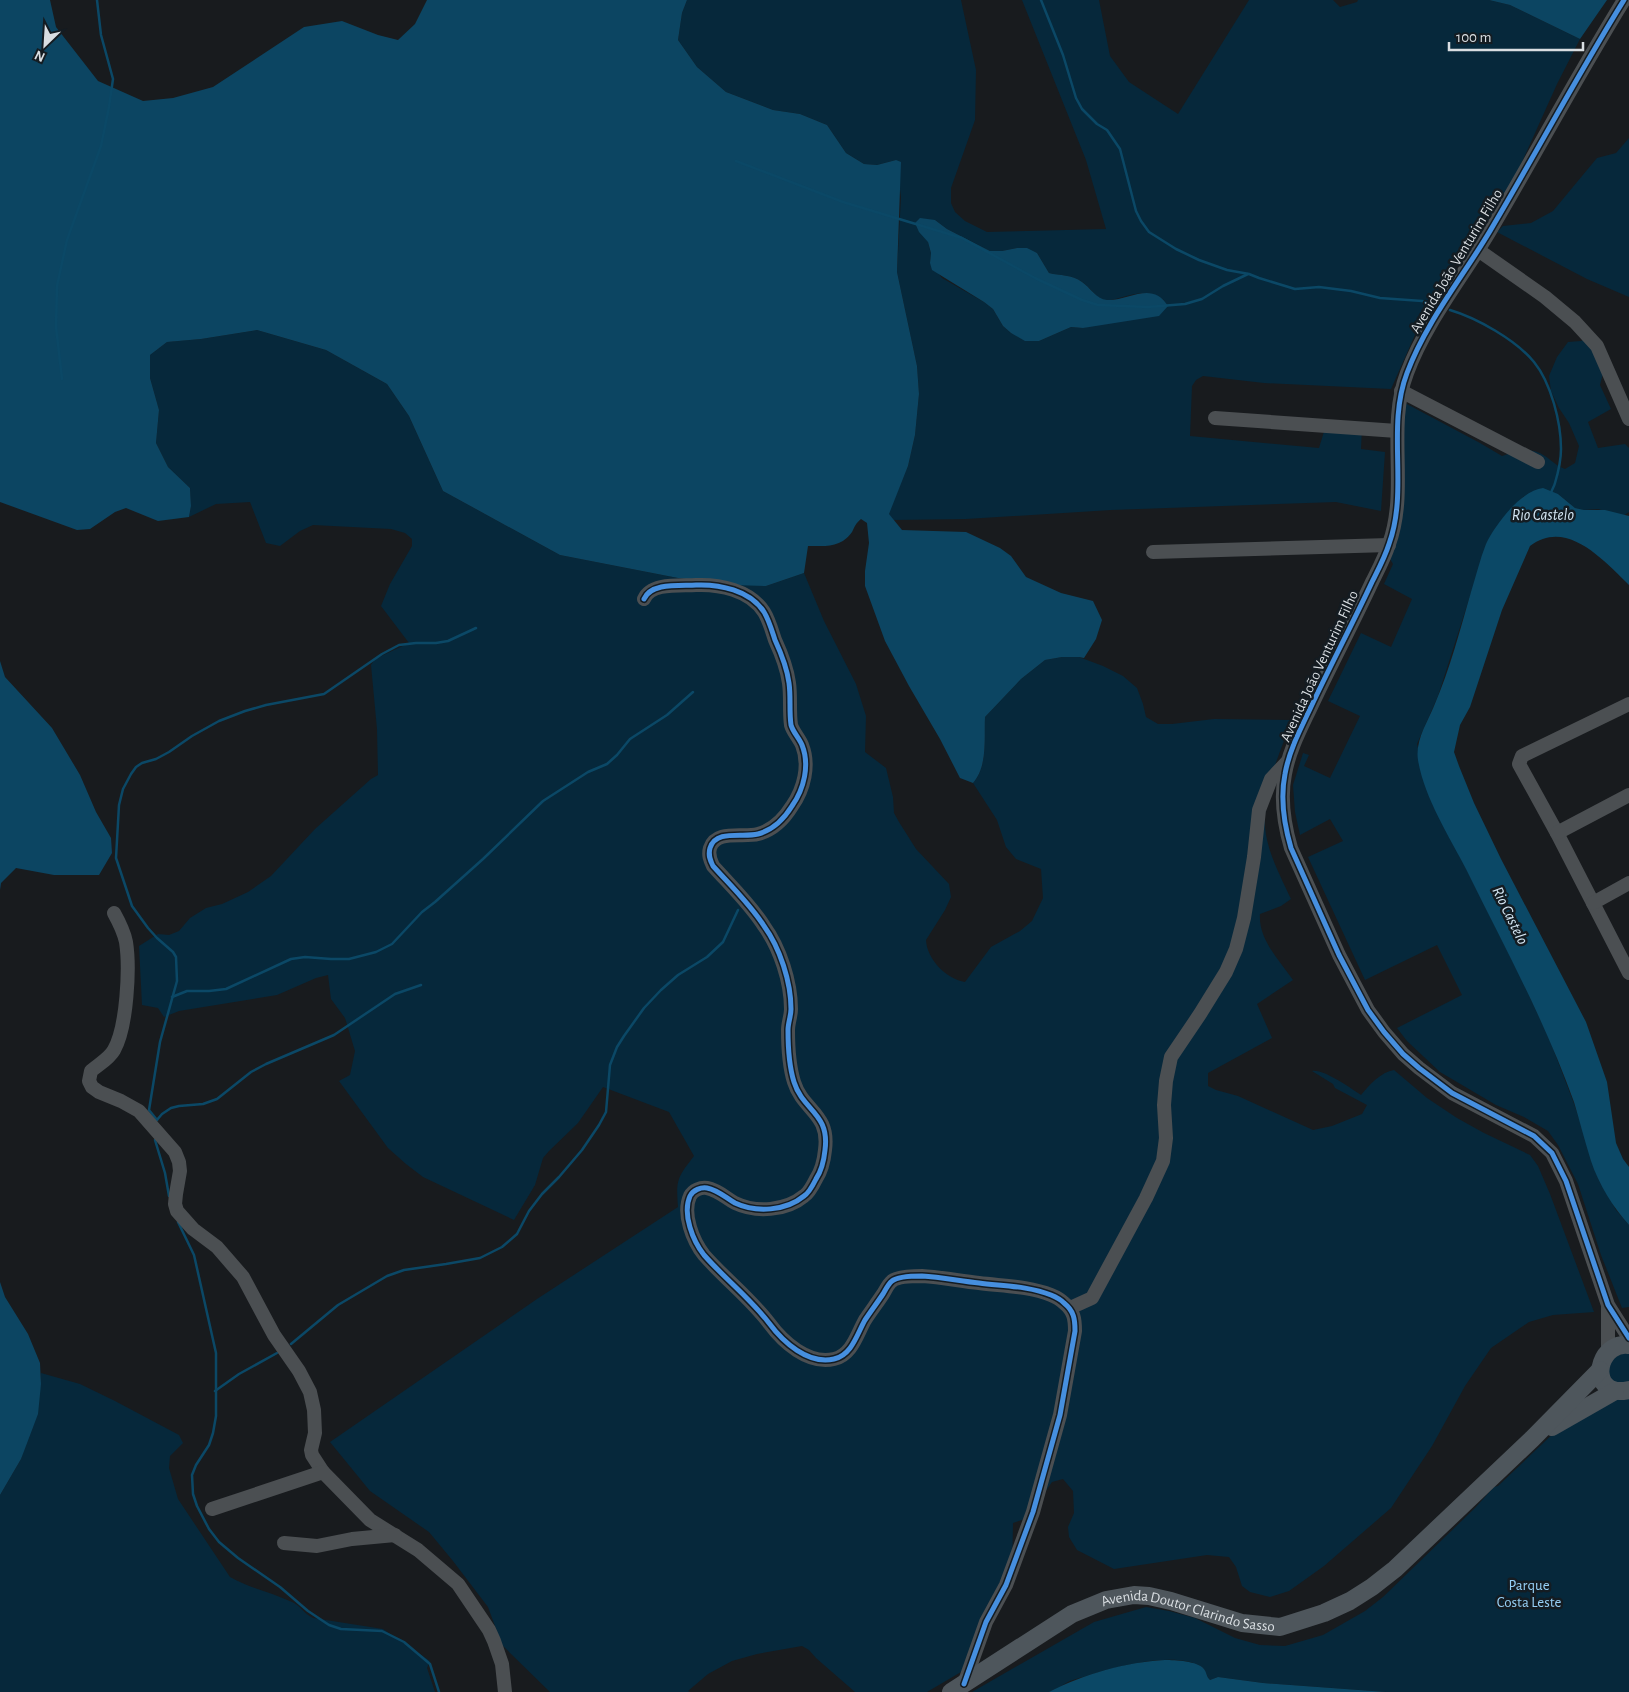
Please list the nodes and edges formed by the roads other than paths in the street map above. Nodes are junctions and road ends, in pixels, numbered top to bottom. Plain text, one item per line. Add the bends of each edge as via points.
1 (1624, 0) edge
2 (1478, 250) junction
3 (1401, 391) junction
4 (1214, 418) dead end
5 (1629, 419) edge
6 (1397, 431) junction
7 (1538, 462) dead end
8 (1389, 545) junction
9 (1153, 552) dead end
10 (644, 599) dead end
11 (1629, 704) edge
12 (1288, 762) junction
13 (1629, 796) edge
14 (1558, 833) junction
15 (1629, 883) edge
16 (1593, 903) junction
17 (114, 913) dead end
18 (1629, 973) edge
19 (1608, 1305) junction
20 (1070, 1308) junction
21 (1629, 1338) edge
22 (1629, 1345) edge
23 (1608, 1351) junction
24 (1600, 1370) junction
25 (1622, 1390) edge
26 (1532, 1439) junction
27 (323, 1472) junction
28 (212, 1509) dead end
29 (396, 1535) junction
30 (284, 1544) dead end
31 (958, 1688) edge
32 (505, 1692) edge

1 - 2 street, Avenida João Venturim Filho
2 - 3 street, Avenida João Venturim Filho via 1422,341
2 - 5 street via 1576,322 1597,346
3 - 6 street, Avenida João Venturim Filho
3 - 7 street
4 - 6 street
6 - 8 street, Avenida João Venturim Filho via 1397,502
8 - 9 street
8 - 12 street, Avenida João Venturim Filho via 1315,698
10 - 20 street via 656,588 706,585 740,592 763,611 784,662 789,681 792,725 802,744 805,761 802,789 779,822 758,834 720,837 711,847 709,856 713,866 764,925 781,961 790,992 791,1069 798,1093 826,1130 824,1162 805,1196 771,1209 753,1209 712,1189 696,1190 691,1194 688,1214 690,1228 703,1253 758,1309 778,1336 813,1358 831,1360 842,1356 892,1281 903,1278 921,1276 1027,1289 1051,1295
11 - 14 street via 1522,756 1520,768
12 - 19 street, Avenida João Venturim Filho via 1282,801 1286,833 1339,954 1368,1010 1403,1054 1419,1068 1452,1093 1534,1136 1552,1153 1566,1181
12 - 20 street via 1271,779 1259,810 1246,909 1236,949 1226,972 1171,1057 1164,1105 1166,1138 1163,1161 1092,1298
13 - 14 street
14 - 16 street
15 - 16 street
16 - 18 street
17 - 27 street via 124,934 126,948 125,1014 114,1050 91,1071 89,1081 99,1092 139,1111 175,1152 180,1171 175,1199 177,1211 193,1229 217,1247 243,1277 274,1335 302,1376 314,1410 312,1455
19 - 21 street, Avenida João Venturim Filho
19 - 23 street, Avenida João Venturim Filho
20 - 31 street via 1075,1318 1075,1331 1050,1458 1006,1585
22 - 23 main road via 1616,1346
23 - 24 main road, Avenida Doutor Clarindo Sasso
24 - 25 main road, Avenida Doutor Clarindo Sasso via 1604,1383
24 - 26 main road, Avenida Doutor Clarindo Sasso
25 - 26 main road, Avenida Doutor Clarindo Sasso
26 - 31 main road, Avenida Doutor Clarindo Sasso via 1395,1569 1350,1601 1324,1613 1280,1627 1242,1623 1150,1596 1106,1600 1072,1614
27 - 28 street
27 - 29 street via 370,1520
29 - 30 street via 316,1546
29 - 32 street via 458,1584 479,1614 502,1664

